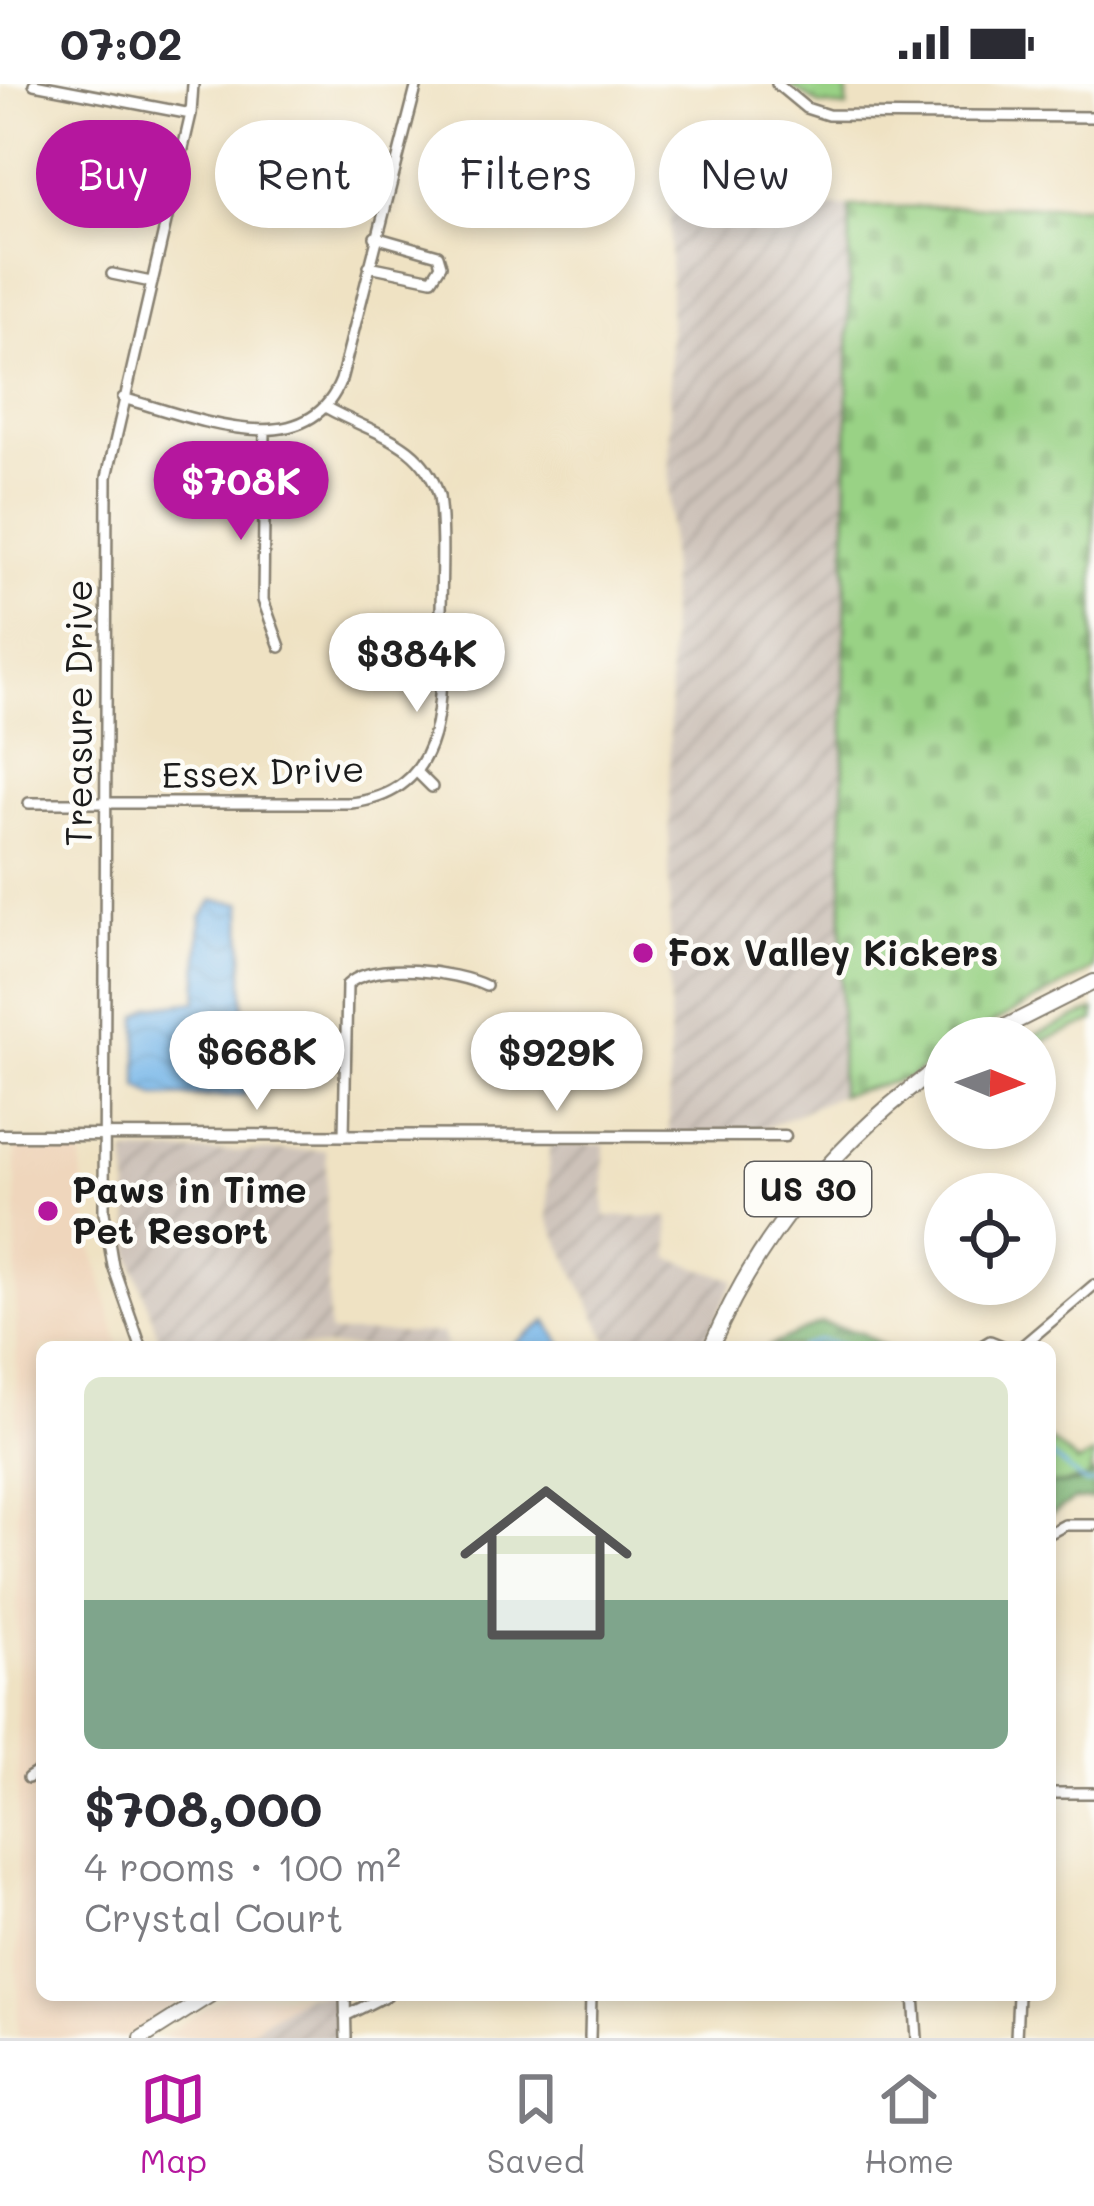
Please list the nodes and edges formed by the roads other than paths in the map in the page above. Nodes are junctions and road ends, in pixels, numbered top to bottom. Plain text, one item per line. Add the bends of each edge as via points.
1 (34, 84) edge
2 (193, 84) edge
3 (417, 84) edge
4 (777, 84) edge
5 (191, 114) junction
6 (1094, 117) edge
7 (375, 237) junction
8 (369, 266) junction
9 (112, 274) dead end
10 (151, 282) junction
11 (123, 398) junction
12 (327, 408) junction
13 (265, 431) junction
14 (280, 647) dead end
15 (416, 771) junction
16 (432, 787) dead end
17 (29, 802) dead end
18 (106, 803) junction
19 (1094, 982) edge
20 (486, 986) dead end
21 (1025, 1017) edge
22 (924, 1080) edge
23 (0, 1136) edge
24 (106, 1136) junction
25 (344, 1136) junction
26 (785, 1136) dead end
27 (1094, 1285) edge
28 (139, 1341) edge
29 (713, 1341) edge
30 (1028, 1341) edge
31 (1094, 1525) edge
32 (1056, 1530) edge
33 (36, 1773) edge
34 (28, 1778) dead end
35 (1056, 1793) edge
36 (1094, 1793) edge
37 (201, 2001) edge
38 (344, 2001) edge
39 (375, 2001) edge
40 (591, 2001) edge
41 (914, 2001) edge
42 (1018, 2001) edge
43 (345, 2016) junction
44 (142, 2038) edge
45 (346, 2038) edge
46 (590, 2038) edge
47 (917, 2038) edge
48 (1016, 2038) edge

1 - 5 street
2 - 5 street, Treasure Drive
3 - 7 street
4 - 6 street via 828,115
5 - 10 street, Treasure Drive
7 - 8 street
7 - 8 street via 429,250 441,265 432,280
8 - 12 street
9 - 10 street
10 - 11 street, Treasure Drive
11 - 13 street
11 - 18 street, Treasure Drive via 107,477
12 - 13 street via 296,428
12 - 15 street, Essex Drive via 405,445 439,496 440,719
13 - 14 street via 263,600
15 - 16 street
15 - 18 street, Essex Drive via 384,795 351,803
17 - 18 street, Essex Drive
18 - 24 street, Treasure Drive
19 - 21 main road
20 - 25 street via 459,973 366,972 347,985
22 - 29 main road, US 30 via 803,1195
23 - 24 street
24 - 25 street
24 - 28 street, Treasure Drive via 106,1240
25 - 26 street
27 - 30 street
31 - 32 street
33 - 34 street
35 - 36 street
37 - 44 main road
38 - 43 street
39 - 43 street
40 - 46 street
41 - 47 street
42 - 48 street
43 - 45 street

